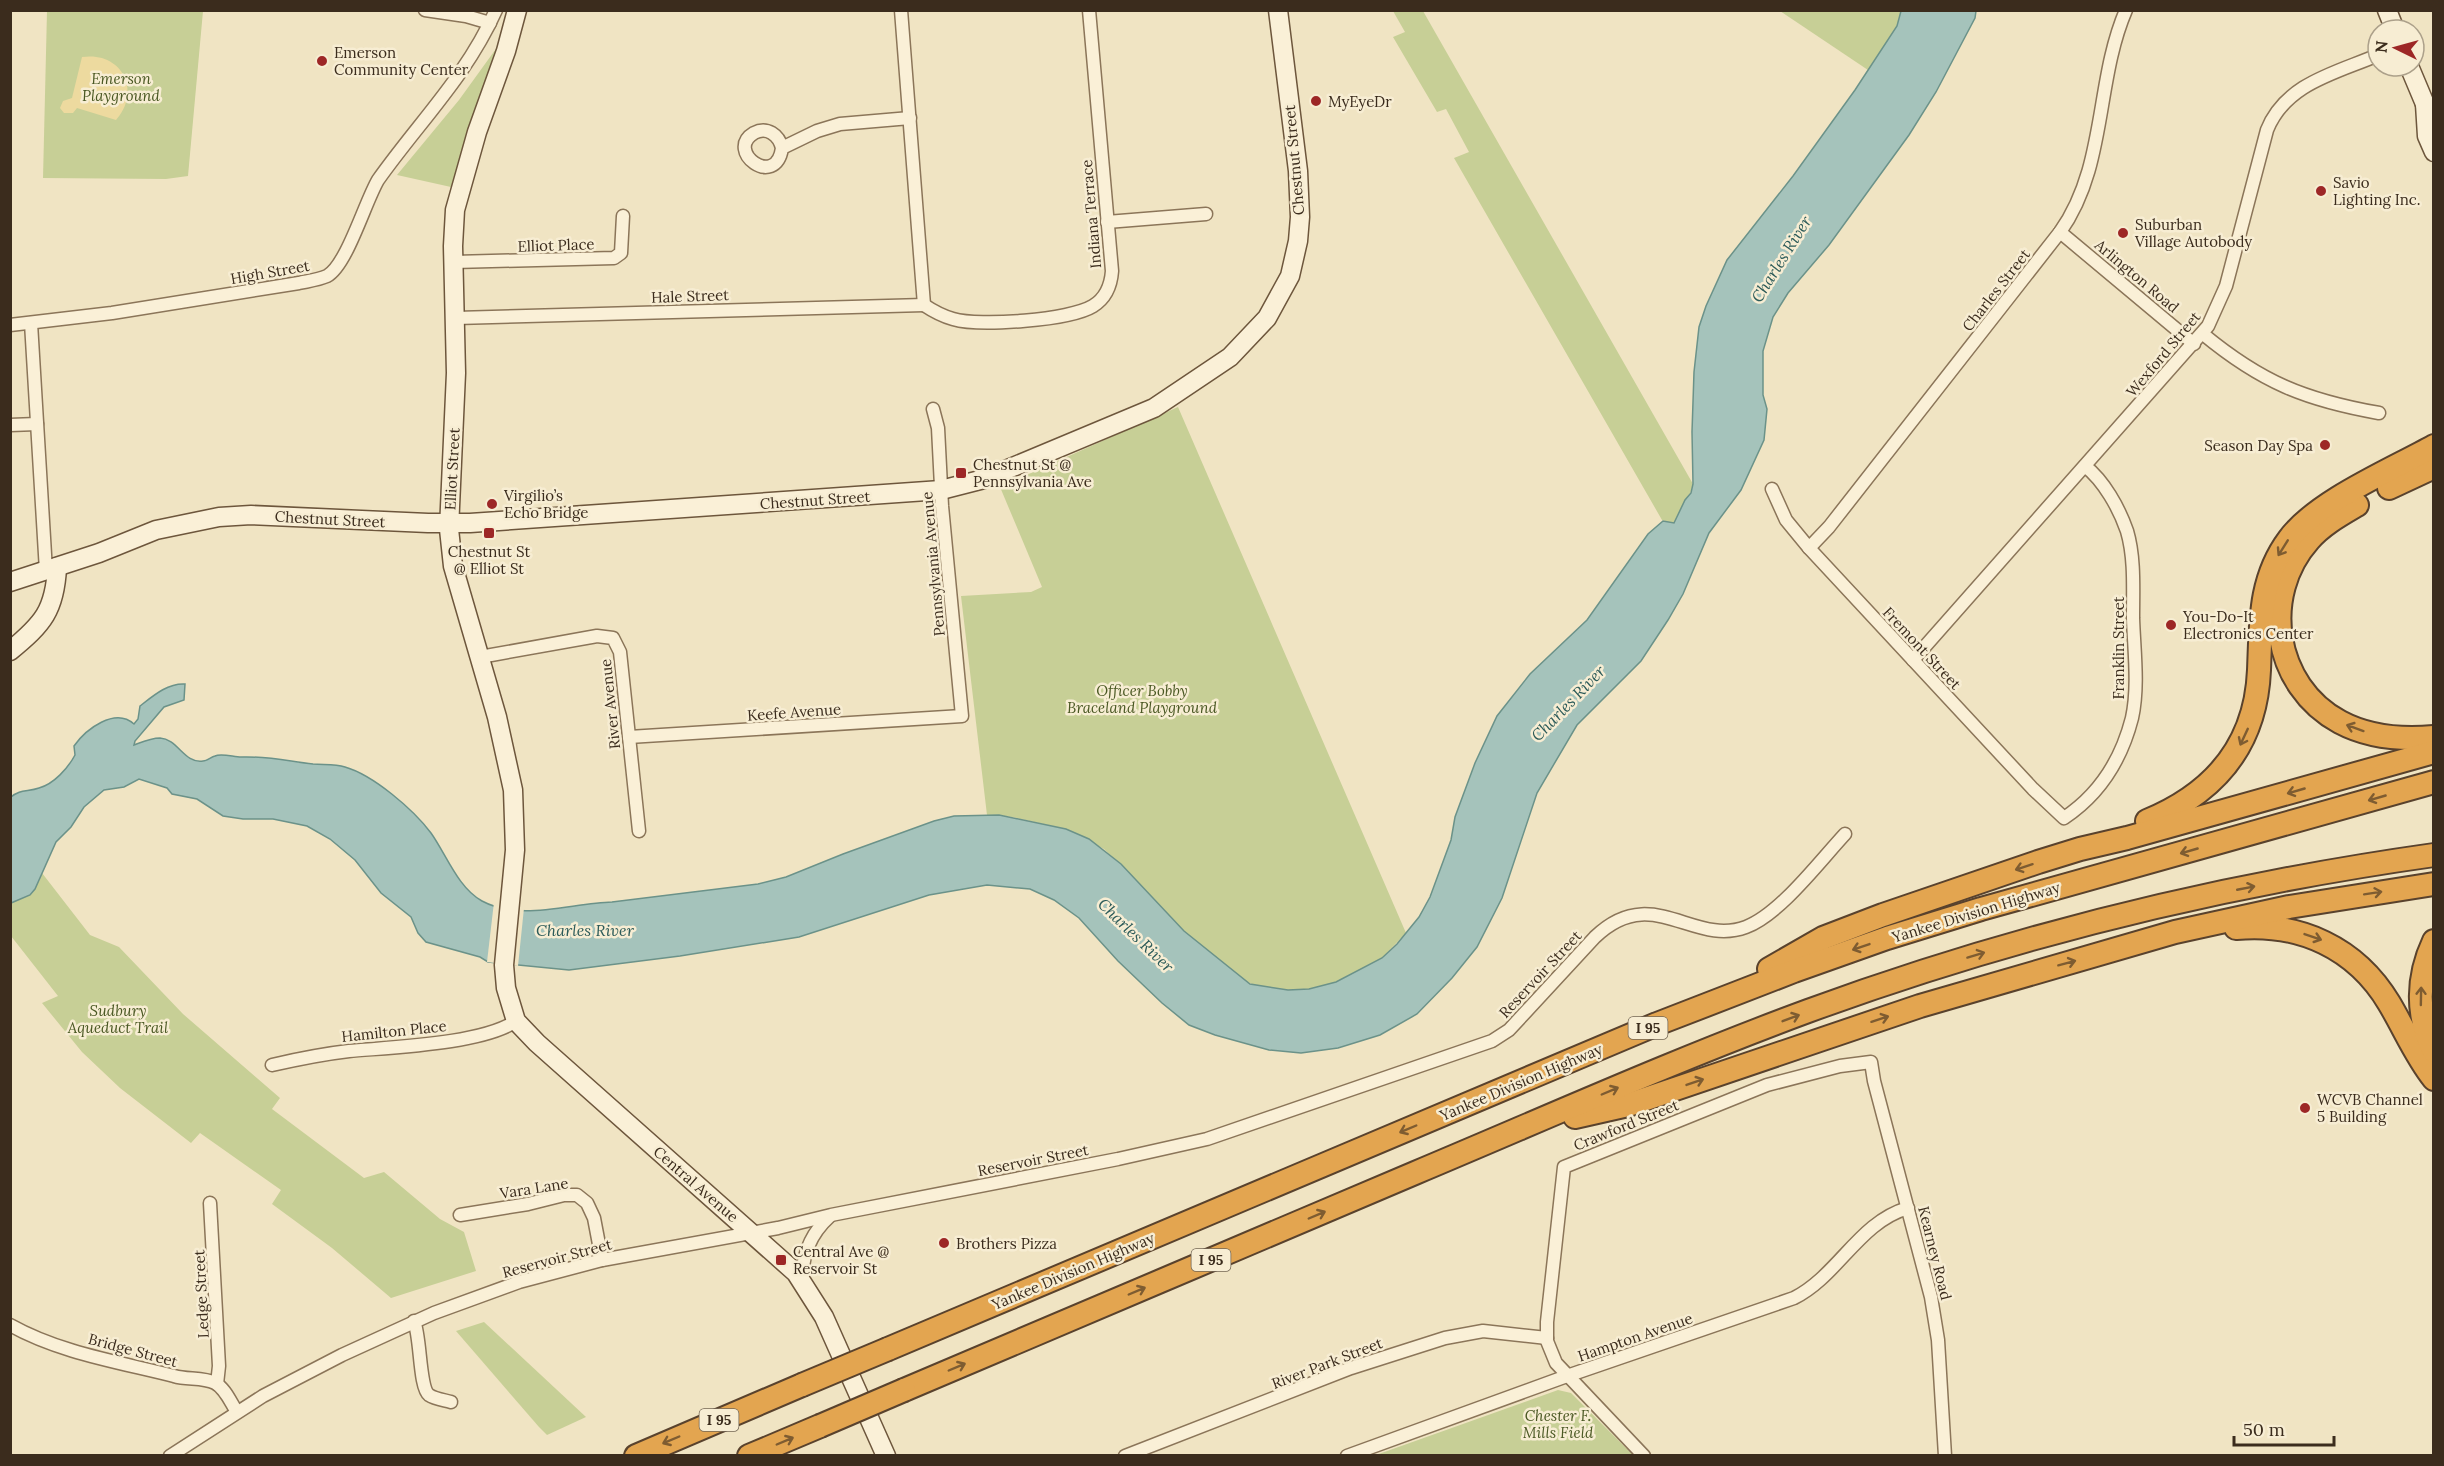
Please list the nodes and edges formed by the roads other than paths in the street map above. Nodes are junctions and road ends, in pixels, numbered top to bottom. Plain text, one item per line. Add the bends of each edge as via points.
1 (425, 10) edge
2 (496, 10) edge
3 (517, 10) edge
4 (901, 10) edge
5 (1089, 10) edge
6 (1278, 10) edge
7 (2126, 10) edge
8 (490, 23) junction
9 (2366, 60) edge
10 (2415, 78) edge
11 (2429, 109) edge
12 (910, 118) junction
13 (782, 148) dead end
14 (2433, 152) edge
15 (1206, 214) dead end
16 (623, 216) dead end
17 (1107, 222) junction
18 (2060, 232) junction
19 (454, 262) junction
20 (924, 305) junction
21 (456, 318) junction
22 (32, 323) junction
23 (10, 325) edge
24 (2203, 334) junction
25 (2194, 344) junction
26 (933, 409) dead end
27 (2379, 413) dead end
28 (37, 424) junction
29 (10, 425) edge
30 (2433, 446) edge
31 (2085, 466) junction
32 (2433, 467) edge
33 (1772, 489) dead end
34 (941, 490) junction
35 (450, 523) junction
36 (1809, 548) junction
37 (51, 569) junction
38 (10, 582) edge
39 (10, 651) edge
40 (480, 657) junction
41 (1913, 660) junction
42 (962, 716) joint
43 (629, 737) junction
44 (2433, 737) edge
45 (2433, 752) edge
46 (2433, 783) edge
47 (2064, 818) joint
48 (639, 831) dead end
49 (1845, 834) dead end
50 (2079, 849) junction
51 (2433, 855) edge
52 (2433, 884) edge
53 (508, 928) joint
54 (2433, 941) edge
55 (2131, 946) junction
56 (1717, 1000) junction
57 (516, 1021) junction
58 (2433, 1051) edge
59 (1871, 1062) joint
60 (272, 1065) dead end
61 (2433, 1080) edge
62 (1518, 1130) junction
63 (210, 1203) dead end
64 (1908, 1208) junction
65 (460, 1215) dead end
66 (831, 1215) junction
67 (751, 1232) junction
68 (602, 1260) junction
69 (802, 1282) junction
70 (414, 1321) junction
71 (10, 1325) edge
72 (1547, 1338) junction
73 (1568, 1376) junction
74 (217, 1384) junction
75 (451, 1402) dead end
76 (237, 1412) junction
77 (170, 1455) edge
78 (636, 1455) edge
79 (749, 1455) edge
80 (886, 1455) edge
81 (1125, 1455) edge
82 (1347, 1455) edge
83 (1644, 1455) edge
84 (1945, 1455) edge

1 - 8 street
2 - 8 street, High Street
3 - 19 street, Elliot Street via 459,189
4 - 12 street
5 - 17 street, Indiana Terrace
6 - 34 street, Chestnut Street via 1300,217 1290,276 1267,318 1230,357 1154,408 984,479
7 - 18 street, Charles Street via 2114,46 2089,174 2074,211
8 - 22 street, High Street via 459,76 378,180 340,264 328,275 299,283
9 - 24 street, Wexford Street via 2305,86 2274,115 2226,286
10 - 11 street
11 - 14 street via 2427,136
12 - 13 street via 840,124
12 - 20 street
15 - 17 street
16 - 19 street, Elliot Place via 621,253 614,258
17 - 20 street, Indiana Terrace via 1110,284 1100,300 1087,309 1051,318 973,322 953,319
18 - 25 street, Arlington Road
18 - 36 street, Charles Street
19 - 21 street, Elliot Street
20 - 21 street, Hale Street
21 - 35 street, Elliot Street
22 - 23 street, High Street
22 - 28 street
24 - 25 street, Wexford Street
24 - 27 street via 2239,363 2286,388
25 - 31 street, Wexford Street
26 - 34 street, Pennsylvania Avenue via 938,428
28 - 29 street
28 - 37 street
30 -> 50 highway via 2318,510 2283,547 2264,594 2258,689 2252,716 2238,748 2218,776 2165,813
31 - 41 street, Wexford Street
31 - 47 street, Franklin Street via 2105,488 2128,534 2134,698 2125,739 2104,782
44 -> 32 highway via 2382,736 2348,726 2327,714 2302,690 2290,668 2279,615 2287,575 2315,533 2342,514
33 - 36 street, Fremont Street via 1786,520
34 - 35 street, Chestnut Street
34 - 42 street, Pennsylvania Avenue
35 - 37 street, Chestnut Street via 219,517 156,530
35 - 40 street, Elliot Street via 453,566
36 - 41 street, Fremont Street
37 - 38 street, Chestnut Street
37 - 39 street via 56,591 47,614
40 - 43 street, River Avenue via 597,636 613,638 620,652
40 - 53 street, Elliot Street via 513,790 516,850
41 - 47 street, Fremont Street
42 - 43 street, Keefe Avenue
43 - 48 street, River Avenue
45 -> 50 highway
46 -> 56 highway, Yankee Division Highway / I 95 via 1934,924
49 - 66 street, Reservoir Street via 1776,908 1744,928 1720,931 1654,915 1625,916 1610,924 1509,1030 1492,1041 1207,1139
50 -> 56 highway via 1822,938
62 -> 51 highway, I 95 via 1800,1014 1993,950 2181,902
55 -> 52 highway via 2238,917
53 - 57 street, Central Avenue via 504,965
58 -> 54 highway via 2420,1004 2423,970
55 -> 61 highway via 2247,927 2290,931 2320,939 2349,956 2371,977
62 -> 55 highway via 1628,1105 1920,1006
56 -> 78 highway, Yankee Division Highway / I 95, bridge
57 - 60 street, Hamilton Place via 500,1030 466,1037 314,1055
57 - 67 street, Central Avenue
59 - 64 street, Kearney Road
59 - 72 street, Crawford Street via 1767,1085 1564,1167
79 -> 62 highway, I 95, bridge
63 - 74 street, Ledge Street
64 - 73 street, Hampton Avenue via 1878,1223 1796,1297
64 - 84 street, Kearney Road via 1934,1312
65 - 68 street, Vara Lane via 577,1195 587,1203 594,1218
66 - 67 street, Reservoir Street
66 - 69 street via 808,1246
67 - 68 street, Reservoir Street
67 - 69 street, Central Avenue
68 - 70 street, Reservoir Street via 499,1289
69 - 80 street, Central Avenue via 824,1317
70 - 75 street via 425,1391
70 - 76 street, Reservoir Street via 309,1371
71 - 74 street, Bridge Street via 58,1346
72 - 73 street, Crawford Street via 1552,1356
72 - 81 street, River Park Street via 1483,1331 1445,1338 1351,1368
73 - 82 street, Hampton Avenue
73 - 83 street, Crawford Street
74 - 76 street
76 - 77 street, Reservoir Street

